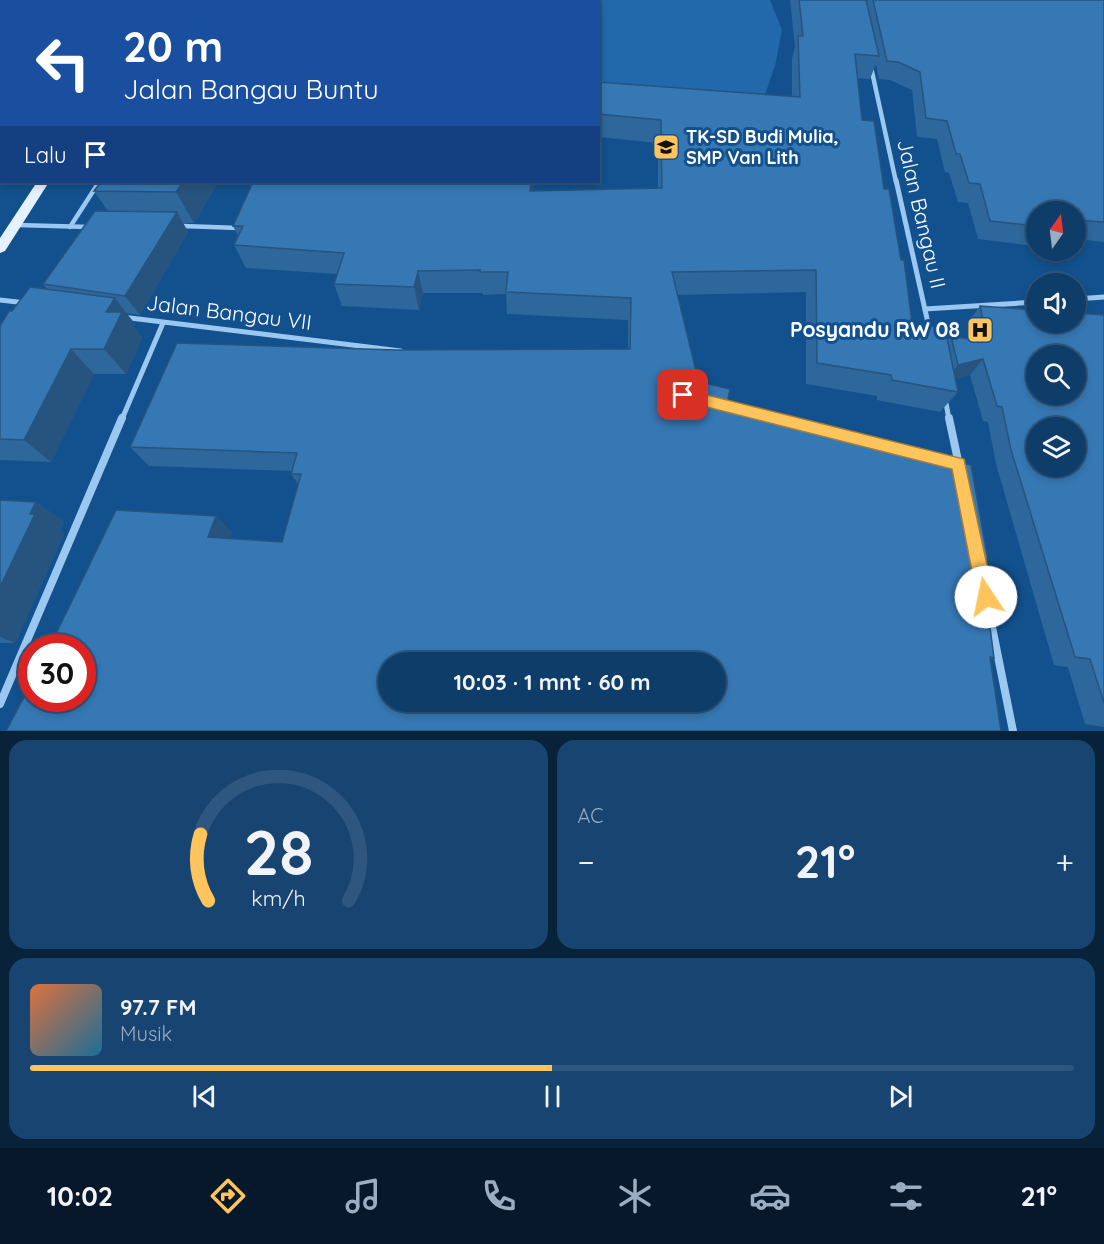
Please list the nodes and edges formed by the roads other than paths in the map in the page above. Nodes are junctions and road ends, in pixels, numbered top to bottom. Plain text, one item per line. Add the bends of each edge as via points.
1 (869, 57) edge
2 (42, 183) edge
3 (98, 183) edge
4 (14, 225) junction
5 (179, 226) dead end
6 (91, 227) edge
7 (69, 228) junction
8 (239, 228) edge
9 (0, 248) edge
10 (1104, 297) edge
11 (1086, 298) edge
12 (0, 300) edge
13 (1026, 303) edge
14 (36, 304) edge
15 (925, 309) junction
16 (117, 316) edge
17 (163, 323) junction
18 (933, 342) edge
19 (408, 351) edge
20 (942, 386) edge
21 (775, 418) edge
22 (878, 443) edge
23 (947, 461) edge
24 (959, 464) junction
25 (961, 475) edge
26 (985, 591) edge
27 (0, 704) edge
28 (1013, 731) edge

1 - 15 street, Jalan Bangau II
2 - 4 main road
3 - 7 lane
4 - 7 lane
4 - 9 main road
5 - 8 lane
6 - 7 lane
10 - 11 street
12 - 14 street
13 - 15 street
15 - 18 street, Jalan Bangau II
16 - 17 street, Jalan Bangau VII
17 - 19 street, Jalan Bangau VII
17 - 27 street
20 - 24 street
21 - 22 street
23 - 24 street
24 - 25 street
26 - 28 street

